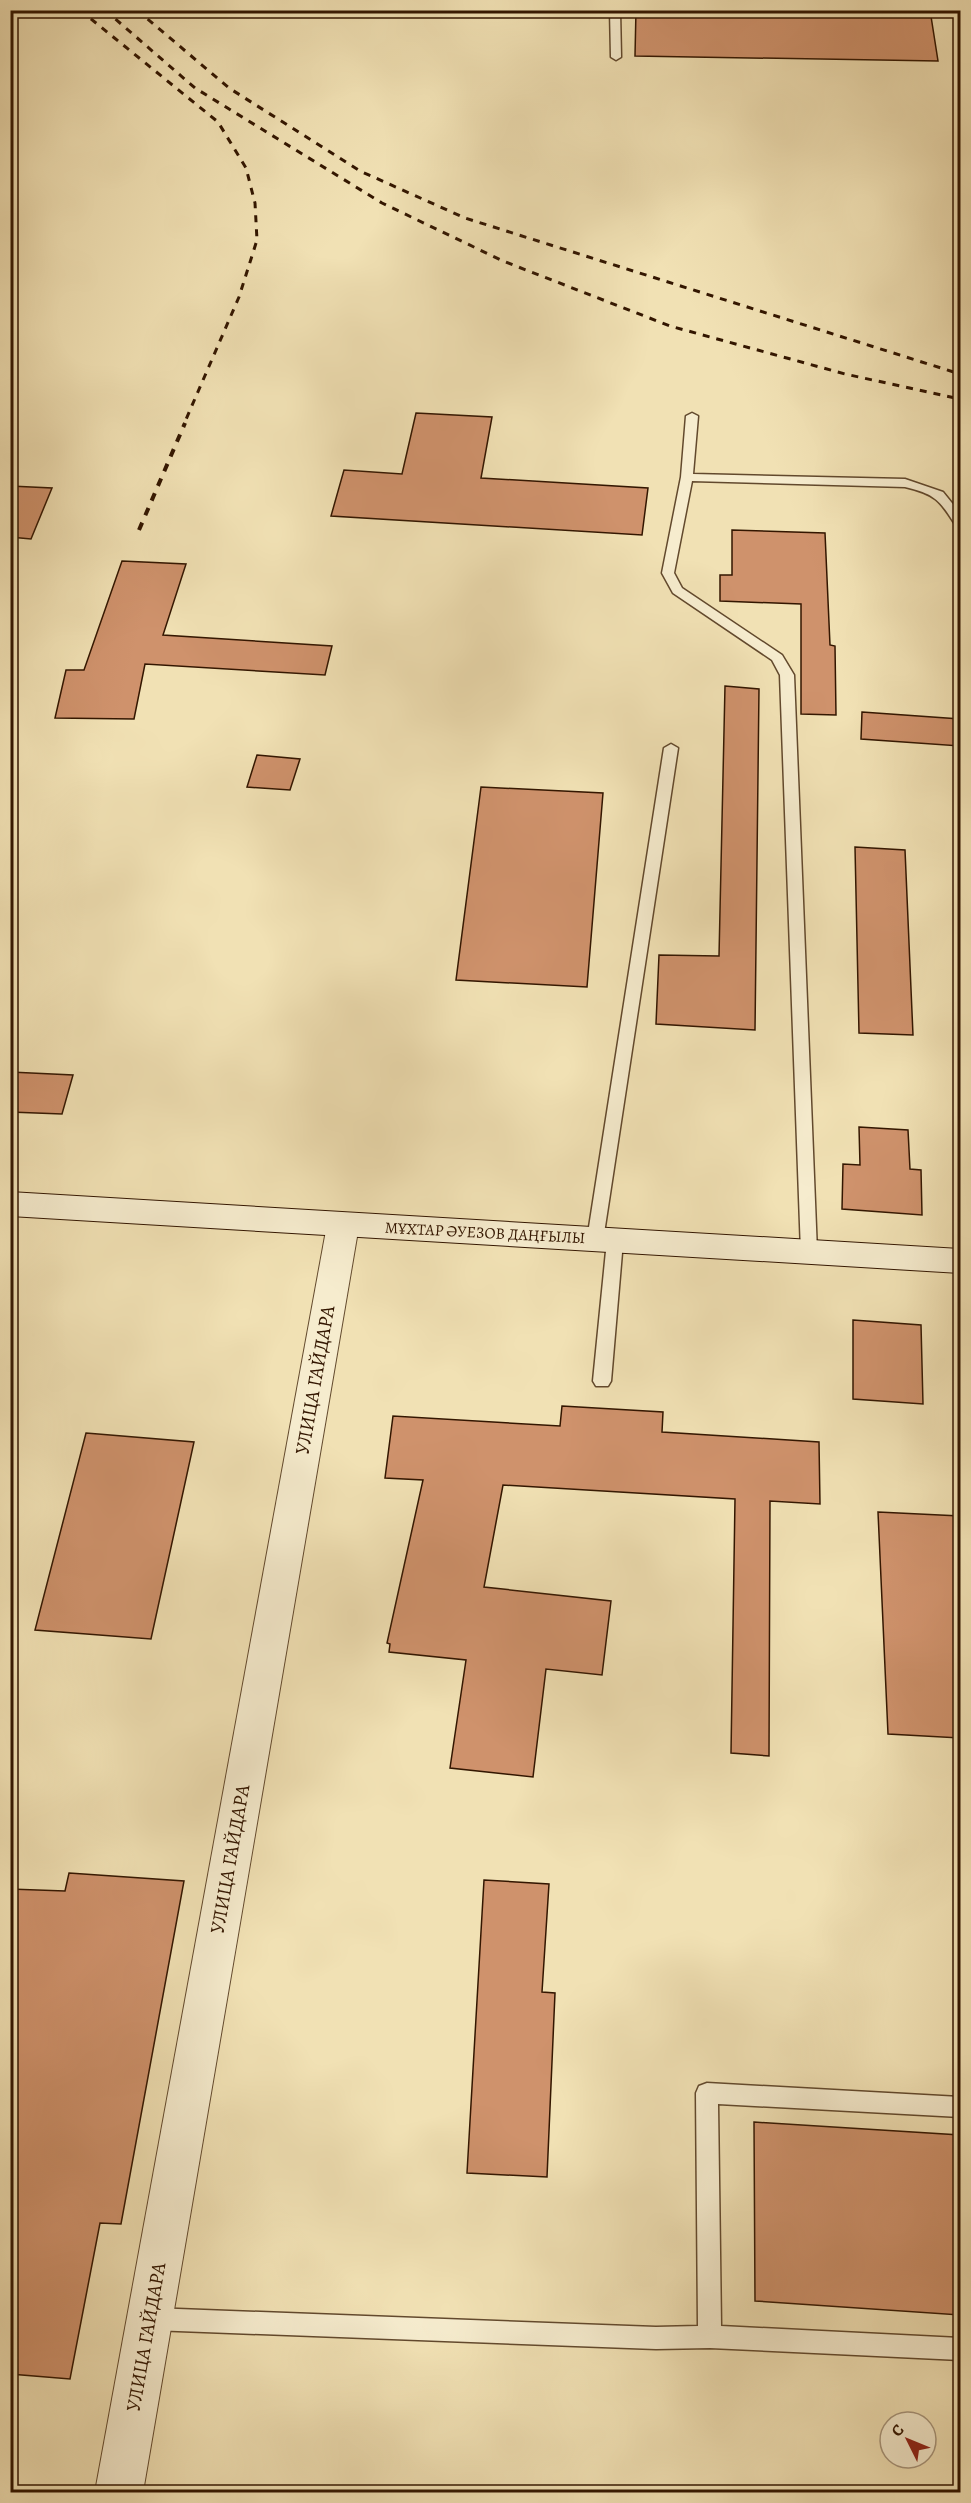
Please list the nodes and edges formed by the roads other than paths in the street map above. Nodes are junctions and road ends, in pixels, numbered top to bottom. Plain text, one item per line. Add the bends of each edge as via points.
1 (615, 10) edge
2 (616, 57) dead end
3 (692, 416) dead end
4 (687, 477) junction
5 (960, 523) edge
6 (671, 748) dead end
7 (10, 1204) edge
8 (343, 1225) junction
9 (605, 1240) junction
10 (809, 1252) junction
11 (960, 1261) edge
12 (602, 1382) dead end
13 (960, 2107) edge
14 (148, 2319) junction
15 (710, 2337) junction
16 (960, 2349) edge
17 (119, 2493) edge

1 - 2 lane
3 - 4 lane
4 - 5 lane via 905,483 933,490 949,501
4 - 10 lane via 668,573 677,590 777,658 787,675
6 - 9 lane
7 - 8 street, МҰХТАР ӘУЕЗОВ ДАҢҒЫЛЫ
8 - 9 street, МҰХТАР ӘУЕЗОВ ДАҢҒЫЛЫ
8 - 14 street, УЛИЦА ГАЙДАРА
9 - 10 street, МҰХТАР ӘУЕЗОВ ДАҢҒЫЛЫ
9 - 12 lane
10 - 11 street, МҰХТАР ӘУЕЗОВ ДАҢҒЫЛЫ
13 - 15 lane via 707,2093
14 - 15 lane
14 - 17 street, УЛИЦА ГАЙДАРА
15 - 16 lane

